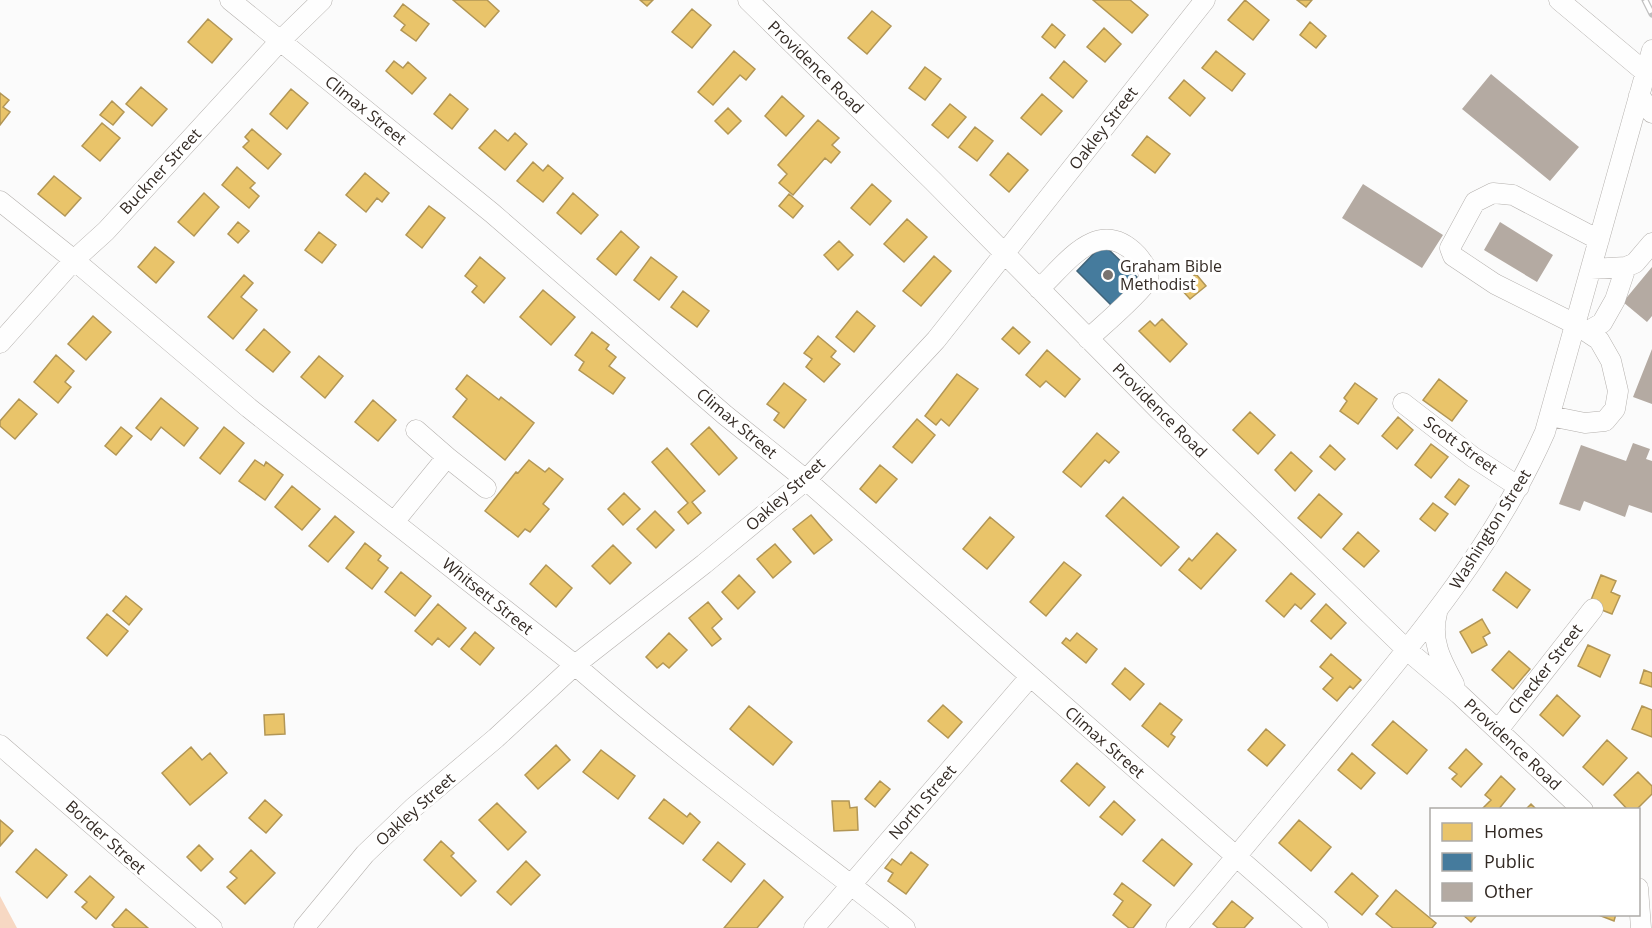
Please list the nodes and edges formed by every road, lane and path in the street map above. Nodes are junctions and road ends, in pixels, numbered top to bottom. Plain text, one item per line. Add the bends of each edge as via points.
1 (230, 0) edge
2 (322, 0) edge
3 (748, 0) edge
4 (1205, 0) edge
5 (1559, 0) edge
6 (280, 41) junction
7 (1652, 50) edge
8 (1645, 72) junction
9 (1639, 95) junction
10 (1652, 113) edge
11 (0, 201) edge
12 (1599, 240) junction
13 (1652, 243) edge
14 (1005, 254) junction
15 (74, 260) junction
16 (1626, 267) junction
17 (1591, 269) junction
18 (1039, 289) junction
19 (1582, 327) junction
20 (1088, 339) junction
21 (0, 343) edge
22 (1403, 403) dead end
23 (1550, 416) junction
24 (416, 430) dead end
25 (447, 457) junction
26 (806, 480) junction
27 (1519, 487) junction
28 (486, 488) dead end
29 (394, 522) junction
30 (1593, 609) dead end
31 (1438, 611) junction
32 (1407, 650) junction
33 (575, 665) junction
34 (1030, 676) junction
35 (1459, 694) junction
36 (1498, 730) junction
37 (0, 745) edge
38 (1581, 808) edge
39 (1236, 857) junction
40 (1652, 875) edge
41 (851, 883) junction
42 (1640, 884) edge
43 (212, 928) edge
44 (304, 928) edge
45 (814, 928) edge
46 (904, 928) edge
47 (1176, 928) edge
48 (1318, 928) edge

1 - 6 street, Climax Street
2 - 6 street, Buckner Street
3 - 14 street, Providence Road
4 - 14 street, Oakley Street
5 - 8 street
6 - 15 street, Buckner Street via 106,231
6 - 26 street, Climax Street via 492,213
7 - 8 street, Washington Street
8 - 9 street, Washington Street
9 - 10 street
9 - 12 street, Washington Street
11 - 15 street, Whitsett Street
12 - 17 street, Washington Street
12 - 19 street via 1514,195 1494,193 1475,202 1450,248 1454,256 1495,284
13 - 16 street via 1635,263
14 - 18 street, Providence Road
14 - 26 street, Oakley Street via 936,340
15 - 21 street, Buckner Street
15 - 29 street, Whitsett Street via 249,408
16 - 17 street
16 - 19 street via 1602,323
17 - 19 street, Washington Street
18 - 20 street, Providence Road
18 - 20 street via 1094,241 1119,242 1137,256 1147,269 1148,279
19 - 23 street, Washington Street
19 - 23 street via 1599,340 1611,361 1618,391 1615,409 1605,421 1585,423
20 - 32 street, Providence Road
22 - 27 street, Scott Street
23 - 27 street, Washington Street
24 - 25 street
25 - 28 street
25 - 29 street
26 - 33 street, Oakley Street
26 - 34 street, Climax Street
27 - 31 street, Washington Street
29 - 33 street, Whitsett Street
30 - 36 street, Checker Street
31 - 32 street, Washington Street
31 - 35 street via 1434,634 1437,648
32 - 35 street, Providence Road
32 - 39 street, Washington Street
33 - 41 street, Whitsett Street via 742,802
33 - 44 street, Oakley Street via 365,854
34 - 39 street, Climax Street
34 - 41 street, North Street
35 - 36 street, Providence Road
36 - 38 street, Providence Road
37 - 43 street, Border Street
39 - 47 street, Washington Street
39 - 48 street, Climax Street
40 - 42 street
41 - 45 street, North Street
41 - 46 street, Whitsett Street

